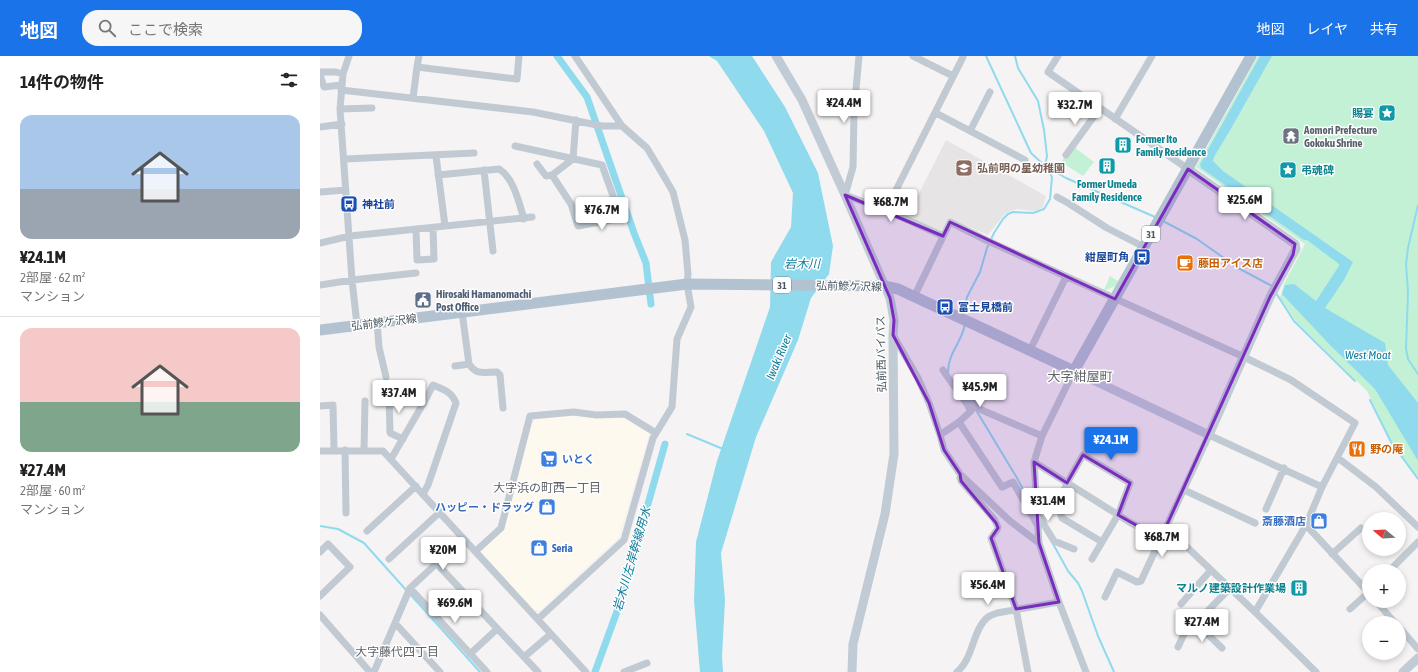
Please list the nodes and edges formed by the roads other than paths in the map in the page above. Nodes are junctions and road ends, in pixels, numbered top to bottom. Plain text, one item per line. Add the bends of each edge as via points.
1 (349, 56) edge
2 (419, 56) edge
3 (519, 56) edge
4 (574, 56) edge
5 (776, 56) edge
6 (859, 56) edge
7 (913, 56) edge
8 (963, 56) edge
9 (1058, 56) edge
10 (1152, 56) edge
11 (1251, 56) edge
12 (416, 67) junction
13 (320, 74) edge
14 (343, 74) junction
15 (953, 76) junction
16 (341, 87) junction
17 (990, 92) dead end
18 (413, 98) junction
19 (372, 108) dead end
20 (1100, 108) junction
21 (340, 109) junction
22 (936, 113) junction
23 (1115, 119) junction
24 (576, 120) junction
25 (342, 124) junction
26 (622, 126) junction
27 (320, 128) edge
28 (970, 131) junction
29 (515, 146) dead end
30 (474, 153) dead end
31 (1066, 155) dead end
32 (436, 156) junction
33 (344, 159) junction
34 (573, 159) junction
35 (1025, 160) dead end
36 (537, 164) dead end
37 (1188, 169) junction
38 (484, 170) junction
39 (552, 175) junction
40 (438, 176) junction
41 (346, 190) junction
42 (320, 192) edge
43 (845, 195) junction
44 (1057, 197) dead end
45 (886, 210) junction
46 (532, 217) dead end
47 (524, 219) junction
48 (490, 222) junction
49 (445, 226) junction
50 (433, 228) junction
51 (416, 229) junction
52 (350, 236) junction
53 (943, 236) junction
54 (320, 243) edge
55 (1144, 248) junction
56 (493, 251) dead end
57 (416, 273) dead end
58 (1066, 277) junction
59 (352, 280) junction
60 (690, 284) junction
61 (320, 285) edge
62 (884, 286) junction
63 (914, 297) junction
64 (1115, 299) junction
65 (462, 312) junction
66 (377, 323) junction
67 (357, 325) junction
68 (320, 330) edge
69 (893, 335) junction
70 (1030, 350) junction
71 (1244, 357) junction
72 (469, 364) junction
73 (455, 366) dead end
74 (943, 370) dead end
75 (1074, 371) junction
76 (386, 376) dead end
77 (413, 392) dead end
78 (389, 393) dead end
79 (427, 397) junction
80 (974, 397) dead end
81 (365, 401) dead end
82 (320, 406) edge
83 (503, 408) dead end
84 (959, 422) junction
85 (656, 433) junction
86 (940, 434) junction
87 (1209, 435) junction
88 (1042, 436) junction
89 (403, 439) junction
90 (334, 450) junction
91 (345, 450) junction
92 (364, 450) junction
93 (320, 451) edge
94 (1338, 458) junction
95 (391, 459) junction
96 (1034, 462) junction
97 (1284, 468) junction
98 (960, 474) junction
99 (1067, 483) junction
100 (416, 486) junction
101 (1322, 487) junction
102 (1184, 490) junction
103 (423, 494) junction
104 (1266, 508) dead end
105 (440, 512) junction
106 (346, 513) dead end
107 (1038, 515) junction
108 (1118, 515) junction
109 (1255, 523) dead end
110 (1306, 525) junction
111 (1166, 527) junction
112 (1418, 527) edge
113 (1039, 528) junction
114 (1361, 528) dead end
115 (367, 531) dead end
116 (463, 539) junction
117 (1102, 542) junction
118 (1418, 542) edge
119 (1039, 543) junction
120 (478, 549) dead end
121 (1074, 549) dead end
122 (320, 552) edge
123 (1332, 554) junction
124 (1092, 559) dead end
125 (389, 560) dead end
126 (437, 564) junction
127 (1396, 564) edge
128 (1211, 570) junction
129 (1362, 585) edge
130 (1230, 588) junction
131 (409, 591) junction
132 (320, 596) edge
133 (1105, 597) dead end
134 (1362, 598) edge
135 (1059, 602) junction
136 (1181, 604) dead end
137 (1382, 608) edge
138 (1016, 609) junction
139 (1350, 609) dead end
140 (1255, 612) junction
141 (320, 615) edge
142 (1389, 616) edge
143 (538, 620) junction
144 (395, 623) junction
145 (1196, 623) junction
146 (498, 629) junction
147 (551, 634) junction
148 (1406, 635) edge
149 (1178, 647) dead end
150 (1222, 648) dead end
151 (1418, 648) edge
152 (470, 654) junction
153 (524, 657) junction
154 (1418, 658) edge
155 (647, 663) dead end
156 (370, 672) edge
157 (374, 672) edge
158 (440, 672) edge
159 (487, 672) edge
160 (538, 672) edge
161 (586, 672) edge
162 (624, 672) edge
163 (852, 672) edge
164 (957, 672) edge
165 (1028, 672) edge
166 (1086, 672) edge
167 (1316, 672) edge
168 (1404, 672) edge

1 - 14 street
2 - 12 street
3 - 12 street via 517,79
4 - 26 street
5 - 43 street, 弘前西バイパス via 802,100
6 - 43 street via 853,167
7 - 15 street
8 - 15 street
9 - 20 street via 1048,72
10 - 23 street
11 - 37 main road, 31
12 - 18 street
13 - 14 street
13 - 16 street via 324,87
14 - 16 street
15 - 22 street
16 - 18 street
16 - 21 street
17 - 28 street
18 - 24 street via 533,112
19 - 21 street
20 - 23 street
20 - 31 street
21 - 25 street
22 - 28 street
22 - 45 street
23 - 37 street
24 - 26 street via 598,125
24 - 34 street
25 - 27 street
25 - 33 street
26 - 60 street via 647,148 673,192 685,240
28 - 35 street
29 - 34 street
30 - 32 street
32 - 33 street
32 - 40 street
33 - 41 street
34 - 39 street
34 - 39 street via 602,165 621,218 578,226 571,204
36 - 39 street via 546,176
37 - 55 main road, 31
37 - 71 street via 1295,244 1294,255 1270,297
38 - 40 street
38 - 47 street via 499,169 504,172 512,185
38 - 48 street
40 - 49 street
41 - 42 street
41 - 52 street
43 - 45 street
43 - 62 street, 弘前西バイパス
44 - 55 street
45 - 53 street
46 - 47 street
47 - 48 street
48 - 49 street
48 - 56 street
49 - 50 street
50 - 51 street
50 - 51 street via 434,259 417,260
51 - 52 street
52 - 54 street
52 - 59 street
53 - 58 street via 950,222
53 - 63 street
55 - 64 main road, 31
57 - 59 street
58 - 64 street
58 - 70 street
59 - 61 street
59 - 67 street
60 - 62 main road, 弘前鰺ケ沢線 / 31
60 - 65 main road, 弘前鰺ケ沢線 / 31
60 - 85 street via 691,307 677,339 672,407
62 - 63 main road, 弘前鰺ケ沢線 / 31 via 898,289
62 - 69 street, 弘前西バイパス via 890,298 894,320
63 - 70 main road, 弘前鰺ケ沢線 / 31
64 - 71 street
64 - 75 main road, 31
65 - 66 main road, 弘前鰺ケ沢線 / 31
65 - 72 street
66 - 67 main road, 弘前鰺ケ沢線 / 31
66 - 76 street via 379,347
67 - 68 main road, 弘前鰺ケ沢線 / 31
69 - 86 street via 918,378
69 - 163 street, 弘前西バイパス via 894,454 885,514 853,644
70 - 75 main road, 弘前鰺ケ沢線 / 31
71 - 87 street
71 - 94 street via 1292,380 1355,423
72 - 73 street
72 - 83 street via 478,372 497,372 500,375
74 - 84 street via 971,411
75 - 87 street
75 - 88 street
77 - 79 street
78 - 89 street via 390,432
79 - 89 street
79 - 103 street via 432,385 447,391 456,403
80 - 88 street via 977,408
81 - 92 street
82 - 90 street via 333,405
84 - 86 street
84 - 113 street via 1002,487 1013,482
85 - 120 street via 625,414 596,415 574,412 530,416 501,528
85 - 143 street via 624,540
86 - 98 street via 944,450
87 - 97 street
87 - 102 street
88 - 96 street
89 - 95 street
90 - 91 street
90 - 93 street
91 - 92 street
91 - 106 street
92 - 95 street via 383,450
94 - 101 street
94 - 112 street via 1376,487
95 - 100 street
96 - 99 street
96 - 107 street
97 - 101 street
97 - 104 street
98 - 119 street via 1010,521
98 - 138 street via 961,481 994,518 997,530 990,538
99 - 108 street
99 - 108 street via 1082,455 1130,484
99 - 117 street via 1058,505 1062,518
100 - 103 street
100 - 115 street
101 - 110 street
102 - 109 street
102 - 111 street
103 - 105 street
105 - 116 street
105 - 125 street
107 - 113 street
107 - 121 street via 1054,541
108 - 111 street via 1143,529
108 - 117 street
110 - 123 street
110 - 140 street
111 - 128 street
111 - 133 street via 1141,581 1137,582 1116,572
113 - 119 street
114 - 123 street
116 - 126 street
116 - 143 street
117 - 124 street
118 - 127 street
119 - 135 street
122 - 132 street via 328,544 350,567
123 - 129 street
126 - 131 street
126 - 146 street
128 - 130 street
128 - 136 street
130 - 140 street
130 - 145 street
131 - 144 street
131 - 152 street
134 - 139 street
135 - 138 street
135 - 166 street
137 - 142 street
138 - 164 street via 988,617 979,629 969,656
138 - 165 street
140 - 167 street
141 - 156 street
143 - 147 street
144 - 157 street
144 - 158 street
145 - 149 street via 1185,632
145 - 150 street
146 - 152 street
146 - 153 street
147 - 153 street
147 - 161 street
148 - 151 street
152 - 159 street
153 - 160 street
154 - 168 street
155 - 162 street

